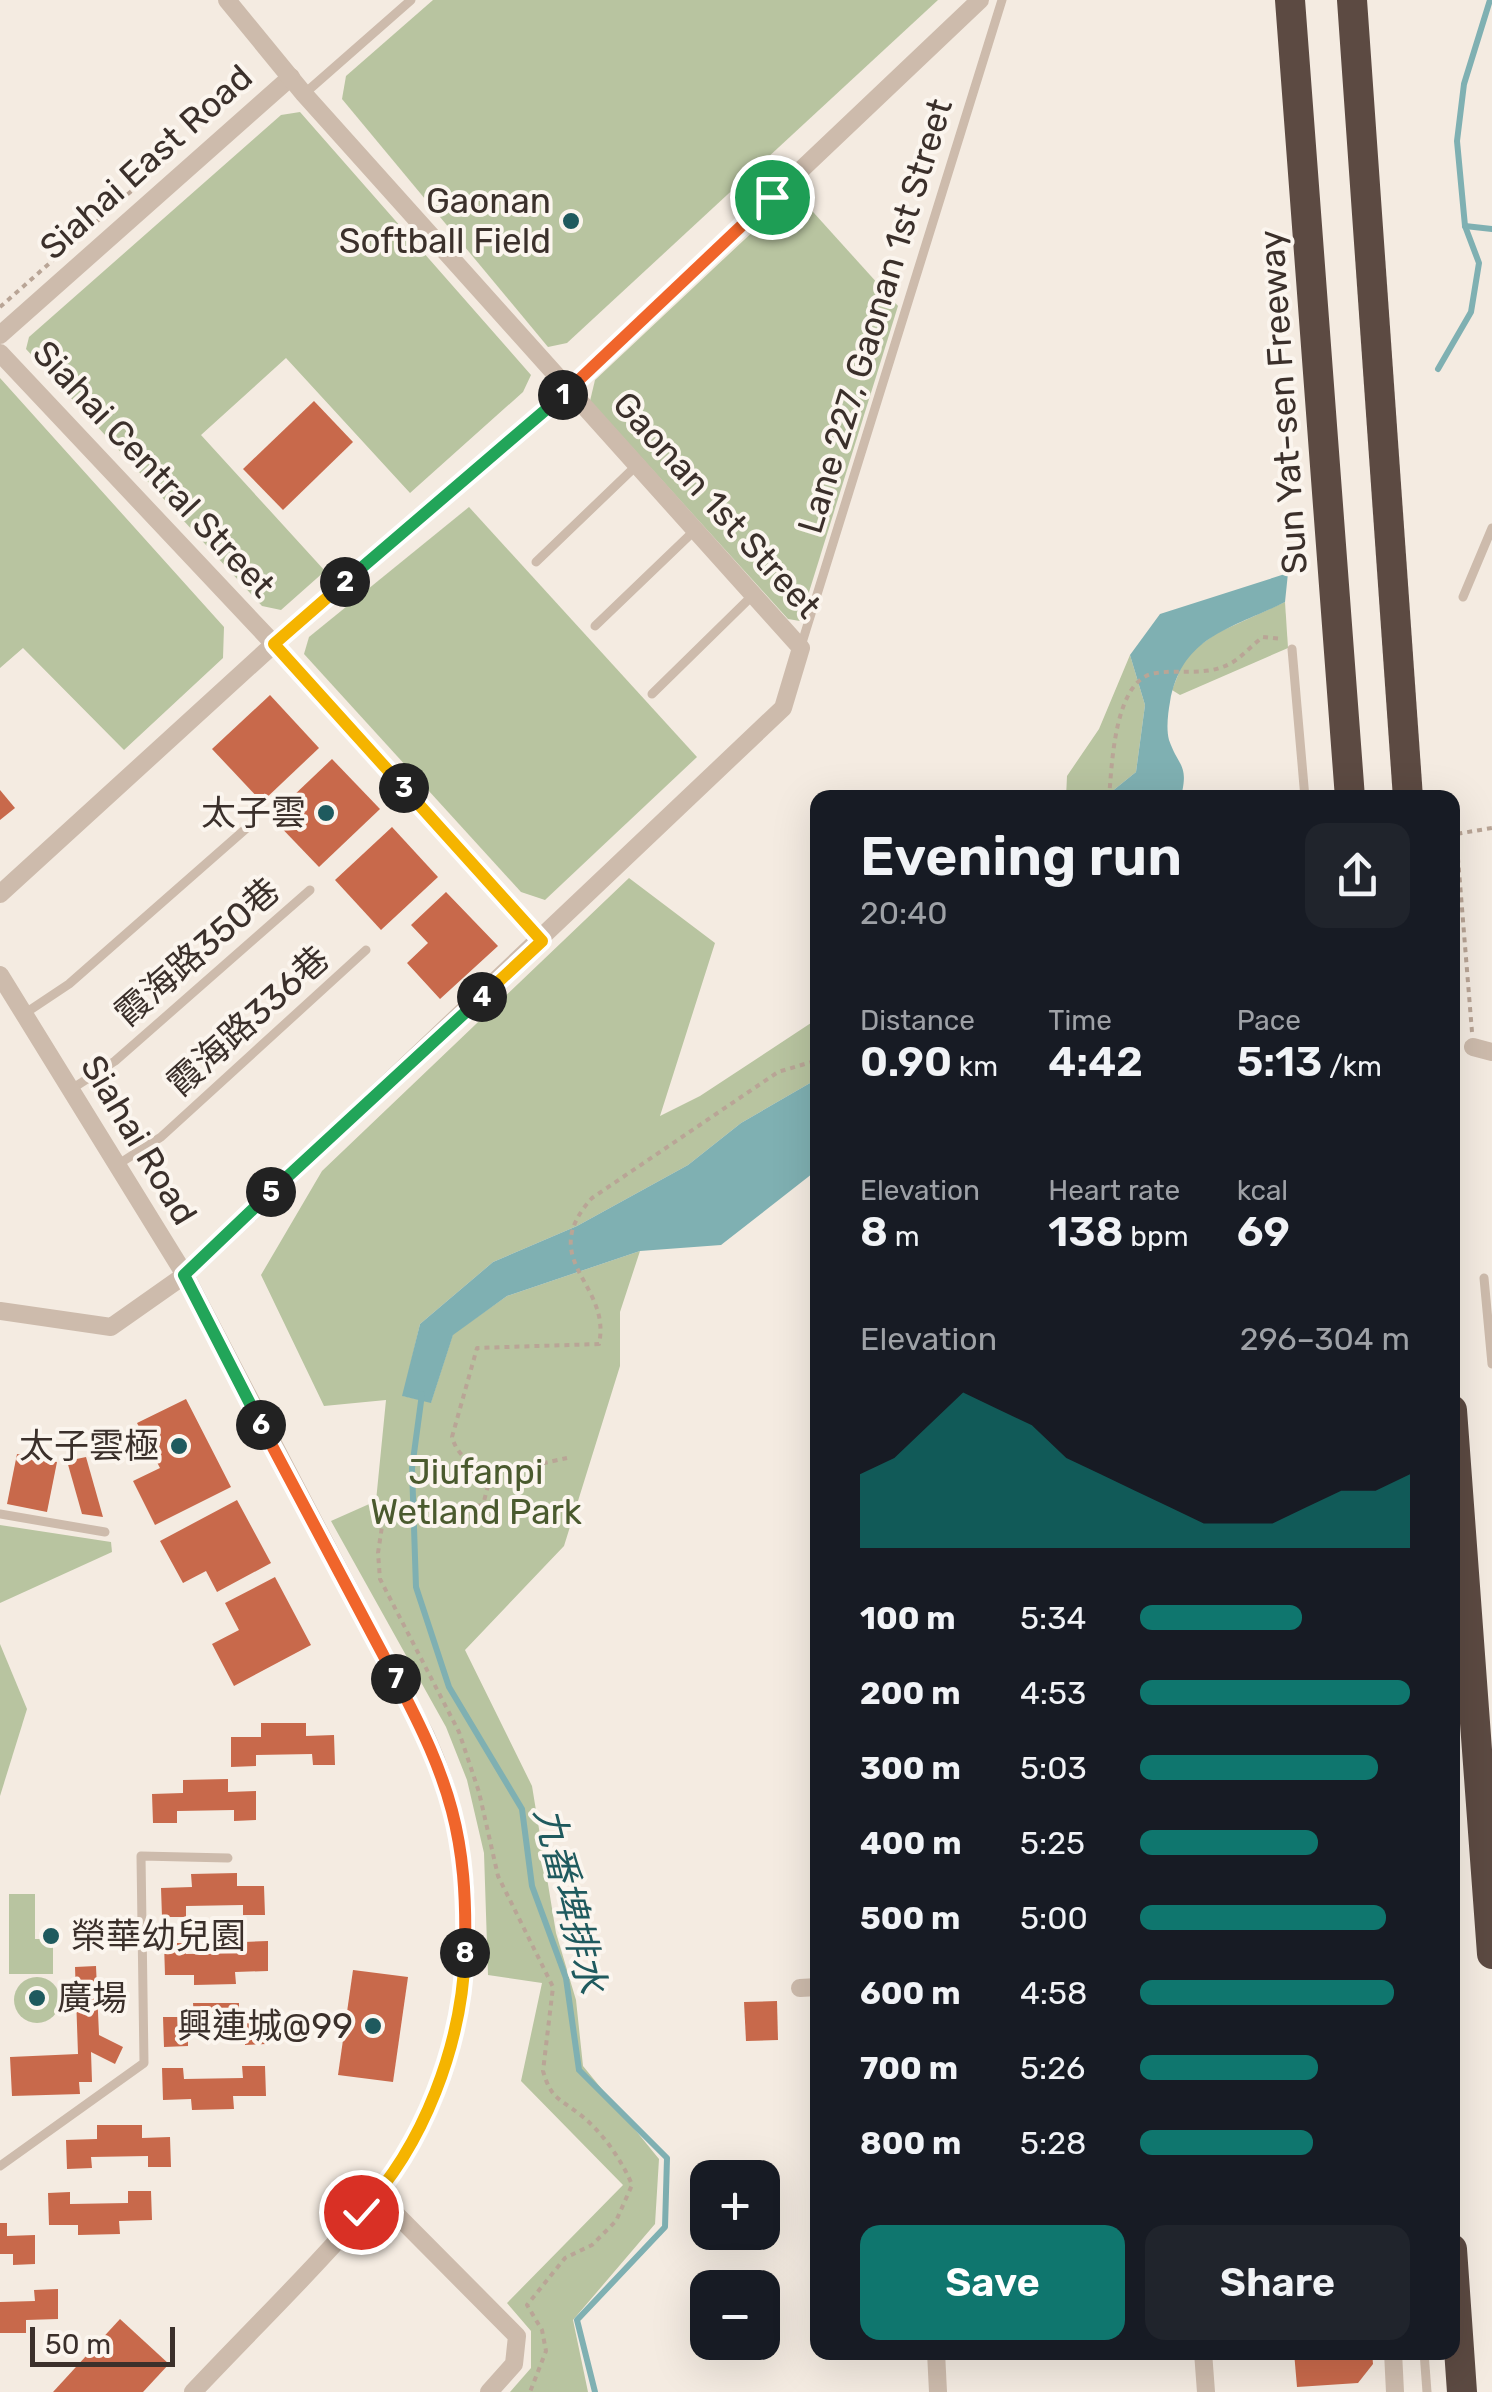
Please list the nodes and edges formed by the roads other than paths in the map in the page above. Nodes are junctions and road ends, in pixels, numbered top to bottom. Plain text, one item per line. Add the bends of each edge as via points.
1 (227, 0) edge
2 (410, 0) edge
3 (980, 0) edge
4 (1002, 0) edge
5 (1290, 0) edge
6 (1352, 0) edge
7 (291, 77) junction
8 (304, 94) junction
9 (0, 335) edge
10 (0, 353) edge
11 (570, 389) junction
12 (638, 465) junction
13 (1492, 528) edge
14 (695, 530) junction
15 (536, 562) dead end
16 (753, 595) junction
17 (1463, 597) dead end
18 (596, 626) dead end
19 (274, 644) junction
20 (800, 648) junction
21 (1292, 649) road end
22 (652, 694) dead end
23 (1305, 790) edge
24 (1349, 790) edge
25 (1407, 790) edge
26 (249, 826) dead end
27 (310, 890) dead end
28 (0, 894) edge
29 (542, 941) junction
30 (366, 950) dead end
31 (0, 975) edge
32 (24, 1014) junction
33 (1473, 1046) road end
34 (1492, 1052) edge
35 (70, 1090) junction
36 (117, 1165) junction
37 (184, 1275) junction
38 (1484, 1278) dead end
39 (0, 1311) edge
40 (1492, 1364) edge
41 (0, 1514) edge
42 (1460, 1519) edge
43 (105, 1532) dead end
44 (228, 1858) dead end
45 (1492, 1954) edge
46 (0, 2166) edge
47 (377, 2195) junction
48 (936, 2360) edge
49 (1204, 2360) edge
50 (1393, 2360) edge
51 (1425, 2360) edge
52 (1460, 2360) edge
53 (193, 2392) edge
54 (488, 2392) edge
55 (938, 2392) edge
56 (1206, 2392) edge
57 (1395, 2392) edge
58 (1427, 2392) edge
59 (1462, 2392) edge

1 - 7 street, Gaonan 1st Street
2 - 8 lane
3 - 11 street
4 - 20 lane, Lane 227, Gaonan 1st Street
5 - 24 highway, Sun Yat-sen Freeway
6 - 25 highway
7 - 8 street, Gaonan 1st Street
7 - 9 street, Siahai East Road
8 - 11 street, Gaonan 1st Street
10 - 19 street, Siahai Central Street
11 - 12 street, Gaonan 1st Street
11 - 19 street
12 - 14 street, Gaonan 1st Street
12 - 15 lane
13 - 17 lane
14 - 16 street, Gaonan 1st Street
14 - 18 lane
16 - 20 street, Gaonan 1st Street
16 - 22 lane
19 - 28 street
19 - 29 street, Siahai Central Street
20 - 29 street via 783,708
21 - 23 lane
26 - 32 lane via 69,984
27 - 35 lane, 霞海路350巷 via 115,1060
29 - 37 street
30 - 36 lane, 霞海路336巷 via 161,1137
31 - 32 street, Siahai Road
32 - 35 street, Siahai Road
33 - 34 street
35 - 36 street, Siahai Road
36 - 37 street, Siahai Road
37 - 39 street via 111,1327
37 - 47 street, Siahai Road via 426,1736 455,1811 464,1876 464,1979 438,2087
38 - 40 lane
41 - 43 lane
42 - 45 highway
44 - 46 lane via 141,1856 144,2063
47 - 53 street, Siahai Road
47 - 54 street via 517,2336 514,2364
48 - 55 street
49 - 56 street
50 - 57 street
51 - 58 lane
52 - 59 highway

